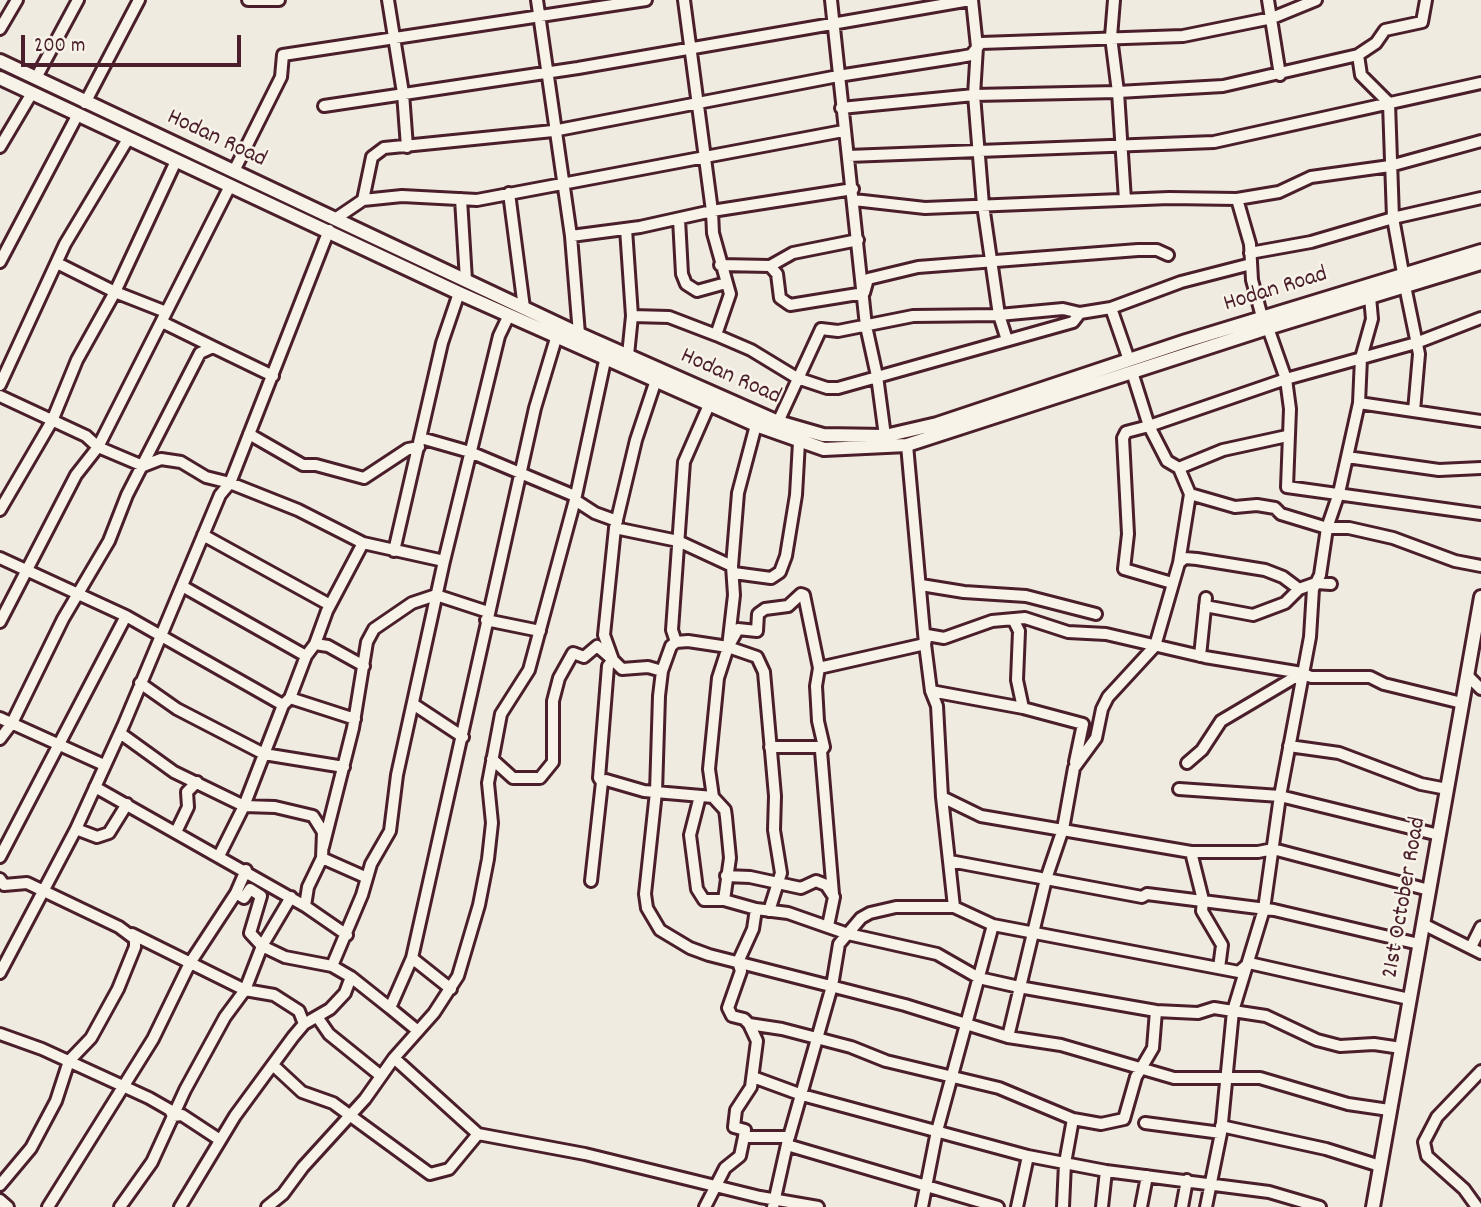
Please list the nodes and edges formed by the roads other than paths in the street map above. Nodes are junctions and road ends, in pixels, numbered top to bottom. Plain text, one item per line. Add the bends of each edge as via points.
1 (17, 0) edge
2 (78, 0) edge
3 (139, 0) edge
4 (248, 0) edge
5 (279, 0) edge
6 (388, 0) edge
7 (537, 0) edge
8 (646, 0) edge
9 (684, 0) edge
10 (831, 0) edge
11 (971, 0) edge
12 (1114, 0) edge
13 (1268, 0) edge
14 (1316, 0) edge
15 (1426, 0) edge
16 (540, 17) junction
17 (1272, 18) junction
18 (834, 24) junction
19 (0, 29) edge
20 (1111, 37) junction
21 (394, 39) junction
22 (689, 47) junction
23 (977, 47) junction
24 (1358, 55) junction
25 (0, 61) edge
26 (547, 73) junction
27 (1280, 75) junction
28 (838, 76) junction
29 (0, 78) edge
30 (36, 78) junction
31 (1481, 83) edge
32 (1118, 92) junction
33 (32, 93) junction
34 (403, 93) junction
35 (974, 96) junction
36 (85, 103) junction
37 (698, 103) junction
38 (1389, 103) junction
39 (324, 106) dead end
40 (841, 108) junction
41 (77, 117) junction
42 (553, 131) junction
43 (843, 131) junction
44 (128, 139) junction
45 (1481, 141) edge
46 (0, 147) edge
47 (407, 147) junction
48 (1124, 148) junction
49 (978, 153) junction
50 (848, 156) junction
51 (703, 157) junction
52 (176, 161) junction
53 (1390, 166) junction
54 (234, 171) junction
55 (563, 184) junction
56 (230, 186) junction
57 (509, 193) junction
58 (853, 195) junction
59 (1481, 198) edge
60 (461, 199) junction
61 (1237, 199) junction
62 (363, 200) junction
63 (1125, 200) junction
64 (983, 205) junction
65 (712, 211) junction
66 (1393, 218) junction
67 (679, 219) junction
68 (332, 224) junction
69 (626, 229) junction
70 (571, 236) junction
71 (858, 240) junction
72 (5, 242) edge
73 (1481, 251) edge
74 (1168, 254) dead end
75 (1250, 259) junction
76 (993, 261) junction
77 (0, 262) edge
78 (57, 263) junction
79 (1481, 263) edge
80 (720, 264) junction
81 (770, 266) junction
82 (466, 280) junction
83 (1404, 280) junction
84 (726, 283) junction
85 (115, 292) junction
86 (459, 293) junction
87 (864, 293) junction
88 (1370, 298) junction
89 (524, 308) junction
90 (1111, 308) junction
91 (1080, 313) junction
92 (509, 315) junction
93 (999, 315) junction
94 (632, 316) junction
95 (164, 317) junction
96 (1481, 318) edge
97 (1265, 323) junction
98 (866, 326) junction
99 (579, 334) junction
100 (557, 335) junction
101 (716, 335) junction
102 (1007, 340) junction
103 (1416, 343) junction
104 (213, 347) junction
105 (628, 355) junction
106 (606, 356) junction
107 (1361, 358) junction
108 (1131, 366) junction
109 (273, 376) junction
110 (877, 376) junction
111 (797, 378) junction
112 (1286, 379) junction
113 (656, 380) junction
114 (0, 385) edge
115 (0, 396) edge
116 (1359, 402) junction
117 (709, 405) junction
118 (1414, 411) junction
119 (52, 421) junction
120 (1481, 421) edge
121 (778, 422) junction
122 (756, 425) junction
123 (1149, 426) junction
124 (249, 434) junction
125 (885, 436) junction
126 (1287, 436) junction
127 (420, 442) junction
128 (799, 442) junction
129 (907, 445) junction
130 (98, 447) junction
131 (470, 452) junction
132 (1347, 457) junction
133 (143, 466) junction
134 (1180, 468) junction
135 (1481, 468) edge
136 (520, 474) junction
137 (230, 483) junction
138 (1190, 494) junction
139 (1339, 494) junction
140 (575, 498) junction
141 (0, 510) edge
142 (1481, 514) edge
143 (616, 525) junction
144 (1327, 528) junction
145 (203, 535) junction
146 (678, 541) junction
147 (363, 543) junction
148 (394, 551) junction
149 (0, 558) edge
150 (444, 561) junction
151 (1179, 563) junction
152 (1481, 566) edge
153 (27, 569) junction
154 (733, 570) junction
155 (1172, 583) junction
156 (1316, 583) junction
157 (1331, 584) dead end
158 (920, 585) junction
159 (181, 586) junction
160 (1299, 589) junction
161 (77, 594) junction
162 (436, 595) junction
163 (1481, 597) edge
164 (330, 605) junction
165 (1096, 614) dead end
166 (125, 616) junction
167 (487, 616) junction
168 (1014, 621) junction
169 (0, 622) edge
170 (540, 631) junction
171 (161, 638) junction
172 (676, 642) junction
173 (925, 644) junction
174 (315, 645) junction
175 (1155, 646) junction
176 (728, 647) junction
177 (306, 656) junction
178 (1200, 656) junction
179 (613, 660) junction
180 (363, 666) junction
181 (819, 668) junction
182 (662, 671) junction
183 (1302, 673) junction
184 (1467, 675) junction
185 (140, 683) junction
186 (1481, 689) edge
187 (931, 691) junction
188 (287, 701) junction
189 (1462, 703) junction
190 (413, 704) junction
191 (1023, 708) junction
192 (0, 718) edge
193 (355, 719) junction
194 (12, 723) junction
195 (120, 733) junction
196 (463, 737) junction
197 (0, 739) edge
198 (60, 746) junction
199 (1289, 746) junction
200 (770, 747) junction
201 (824, 747) junction
202 (264, 754) junction
203 (492, 759) junction
204 (1187, 763) dead end
205 (104, 765) junction
206 (344, 766) junction
207 (1073, 772) junction
208 (197, 782) junction
209 (601, 782) junction
210 (96, 787) junction
211 (1179, 789) dead end
212 (1447, 789) junction
213 (656, 792) junction
214 (700, 796) junction
215 (1280, 796) junction
216 (713, 797) junction
217 (942, 797) junction
218 (127, 804) junction
219 (244, 806) junction
220 (76, 829) junction
221 (1063, 829) junction
222 (176, 832) junction
223 (1438, 835) junction
224 (1273, 849) junction
225 (322, 852) junction
226 (1191, 852) junction
227 (219, 856) junction
228 (0, 857) edge
229 (950, 861) junction
230 (246, 870) junction
231 (726, 876) junction
232 (365, 877) junction
233 (0, 879) edge
234 (1046, 879) junction
235 (591, 881) dead end
236 (779, 885) junction
237 (1429, 890) junction
238 (44, 892) junction
239 (236, 893) junction
240 (833, 894) junction
241 (291, 897) junction
242 (724, 900) junction
243 (1203, 900) junction
244 (305, 906) junction
245 (954, 907) junction
246 (756, 909) junction
247 (1264, 909) junction
248 (769, 911) junction
249 (1423, 924) junction
250 (993, 925) junction
251 (828, 926) junction
252 (1481, 927) edge
253 (129, 933) junction
254 (848, 934) junction
255 (1035, 934) junction
256 (347, 935) junction
257 (1419, 944) junction
258 (262, 946) junction
259 (1476, 950) edge
260 (412, 958) junction
261 (738, 961) junction
262 (190, 963) junction
263 (1249, 963) junction
264 (332, 966) junction
265 (1219, 968) junction
266 (0, 973) edge
267 (351, 977) junction
268 (979, 978) junction
269 (832, 986) junction
270 (1019, 987) junction
271 (451, 989) junction
272 (244, 990) junction
273 (1409, 999) junction
274 (390, 1009) junction
275 (1233, 1010) junction
276 (1156, 1011) junction
277 (318, 1018) junction
278 (304, 1024) junction
279 (749, 1024) junction
280 (967, 1024) junction
281 (418, 1031) junction
282 (0, 1034) edge
283 (1008, 1037) junction
284 (816, 1040) junction
285 (1401, 1048) junction
286 (394, 1058) junction
287 (69, 1061) junction
288 (274, 1066) junction
289 (1141, 1068) junction
290 (1481, 1071) edge
291 (381, 1076) junction
292 (753, 1077) junction
293 (953, 1077) junction
294 (1226, 1078) junction
295 (122, 1087) junction
296 (802, 1095) junction
297 (1389, 1110) junction
298 (173, 1116) junction
299 (350, 1116) junction
300 (1073, 1119) junction
301 (1145, 1123) dead end
302 (1221, 1130) junction
303 (937, 1131) junction
304 (478, 1134) junction
305 (744, 1138) junction
306 (220, 1140) junction
307 (788, 1141) junction
308 (1028, 1156) junction
309 (1065, 1163) junction
310 (1380, 1166) junction
311 (1106, 1171) junction
312 (1147, 1177) junction
313 (1187, 1180) junction
314 (0, 1185) edge
315 (716, 1185) junction
316 (928, 1185) junction
317 (1210, 1185) junction
318 (0, 1200) edge
319 (773, 1202) edge
320 (8, 1207) edge
321 (48, 1207) edge
322 (120, 1207) edge
323 (180, 1207) edge
324 (267, 1207) edge
325 (705, 1207) edge
326 (818, 1207) edge
327 (922, 1207) edge
328 (998, 1207) edge
329 (1017, 1207) edge
330 (1063, 1207) edge
331 (1102, 1207) edge
332 (1141, 1207) edge
333 (1182, 1207) edge
334 (1206, 1207) edge
335 (1320, 1207) edge
336 (1373, 1207) edge
337 (1477, 1207) edge

1 - 19 street
2 - 30 street
3 - 36 street
4 - 5 street
6 - 21 street
7 - 16 street
8 - 16 street
9 - 22 street
10 - 18 street
11 - 18 street
11 - 23 street
12 - 20 street
13 - 17 street
14 - 17 street
15 - 24 street via 1422,22 1389,28
16 - 21 street
16 - 26 street
17 - 20 street via 1183,36
17 - 27 street
18 - 22 street
18 - 28 street
20 - 23 street via 1007,41
20 - 32 street
21 - 34 street
21 - 54 street via 283,55 281,77
22 - 26 street
22 - 37 street
23 - 28 street via 971,55
23 - 35 street
24 - 27 street
24 - 38 street via 1361,75
25 - 30 main road, Hodan Road
26 - 34 street
26 - 42 street
27 - 32 street via 1223,86
28 - 37 street
28 - 40 street
29 - 33 main road, Hodan Road
30 - 36 main road, Hodan Road
31 - 38 street
32 - 35 street
32 - 48 street
33 - 41 main road, Hodan Road
33 - 46 street
34 - 39 street
34 - 47 street
35 - 40 street
35 - 49 street
36 - 54 main road, Hodan Road
37 - 42 street
37 - 51 street
38 - 48 street via 1214,142
38 - 53 street
40 - 43 street
41 - 44 main road, Hodan Road
41 - 72 street
42 - 47 street
42 - 55 street
43 - 50 street
43 - 51 street
44 - 52 main road, Hodan Road
44 - 78 street
45 - 53 street
47 - 62 street via 384,148 372,158
48 - 49 street
48 - 63 street
49 - 50 street
49 - 64 street
50 - 58 street
51 - 55 street
51 - 65 street
52 - 56 main road, Hodan Road
52 - 85 street
53 - 61 street via 1311,177 1279,192
53 - 66 street
54 - 68 main road, Hodan Road
55 - 57 street
55 - 70 street
56 - 68 main road, Hodan Road
56 - 95 street
57 - 60 street
57 - 89 street
58 - 64 street via 906,207
58 - 65 street
58 - 71 street
59 - 66 street
60 - 62 street via 402,195
60 - 82 street
61 - 63 street
61 - 75 street
62 - 68 street
63 - 64 street
64 - 76 street
65 - 67 street
65 - 80 street
66 - 75 street
66 - 83 street
67 - 69 street
67 - 84 street via 686,284 697,291
68 - 82 main road, Hodan Road
68 - 86 main road, Hodan Road
68 - 109 street
69 - 70 street
69 - 94 street
70 - 99 street
71 - 81 street via 793,253
71 - 87 street
72 - 77 street
73 - 83 main road, Hodan Road
74 - 76 street via 1138,250
75 - 90 street
75 - 97 street
76 - 87 street via 897,271 868,279
76 - 93 street
78 - 85 street
78 - 114 street
79 - 83 main road, Hodan Road
80 - 81 street
80 - 84 street
81 - 87 street via 778,274 780,298 790,304
82 - 89 main road, Hodan Road
83 - 88 main road, Hodan Road
83 - 97 main road, Hodan Road
83 - 103 street
84 - 101 street via 730,294
85 - 95 street
85 - 119 street via 77,360
86 - 92 main road, Hodan Road
86 - 127 street via 442,342
87 - 98 street
88 - 97 main road, Hodan Road
88 - 107 street via 1372,319
89 - 99 main road, Hodan Road
90 - 91 street
90 - 108 street
91 - 93 street via 1063,309
91 - 102 street via 1073,322
92 - 100 main road, Hodan Road
92 - 131 street via 499,336
93 - 98 street via 913,316
93 - 102 street
94 - 101 street via 669,317
94 - 105 street
95 - 104 street
95 - 130 street
96 - 103 street
97 - 108 main road, Hodan Road
97 - 112 street
98 - 110 street
98 - 111 street via 821,329
99 - 105 main road, Hodan Road
100 - 106 main road, Hodan Road
100 - 136 street
101 - 111 street
102 - 110 street
103 - 107 street
103 - 118 street
104 - 109 street
104 - 133 street via 200,353
105 - 121 main road, Hodan Road
106 - 113 main road, Hodan Road
106 - 140 street
107 - 112 street
107 - 116 street
108 - 123 street
108 - 125 main road, Hodan Road
108 - 129 main road, Hodan Road
109 - 124 street
110 - 111 street via 827,388
110 - 125 street
111 - 121 street
112 - 123 street
112 - 126 street
113 - 117 main road, Hodan Road
113 - 143 street
115 - 119 street
116 - 118 street
116 - 132 street
117 - 122 main road, Hodan Road
117 - 146 street via 684,462
118 - 120 street
119 - 130 street via 86,436
119 - 141 street
121 - 125 main road, Hodan Road via 823,435
122 - 128 main road, Hodan Road
122 - 154 street via 738,494
123 - 134 street via 1167,461
123 - 155 street via 1126,432 1124,438 1128,534 1124,569
124 - 127 street via 303,465 364,478
124 - 137 street
126 - 134 street via 1223,450
126 - 139 street via 1287,487
127 - 131 street
127 - 148 street
128 - 129 main road, Hodan Road via 839,450
128 - 154 street via 796,495 780,572 771,578
129 - 158 street
130 - 133 street
130 - 153 street via 76,475
131 - 136 street
131 - 150 street
132 - 135 street via 1439,470
132 - 139 street
133 - 137 street via 170,460
133 - 161 street via 109,541
134 - 138 street
136 - 140 street
136 - 167 street
137 - 145 street
137 - 147 street
138 - 144 street via 1235,507 1267,506
138 - 151 street
139 - 142 street
139 - 144 street
140 - 143 street
140 - 170 street
143 - 146 street
143 - 179 street via 604,635
144 - 152 street via 1393,538
144 - 156 street
145 - 159 street
145 - 164 street
146 - 154 street
146 - 172 street via 672,630
147 - 148 street
147 - 164 street
148 - 150 street
149 - 153 street
150 - 162 street
151 - 155 street
151 - 160 street via 1185,558 1265,570
153 - 161 street
153 - 169 street
154 - 176 street
155 - 175 street
156 - 157 street
156 - 160 street
156 - 183 street
158 - 165 street via 1026,596
158 - 173 street
159 - 171 street
159 - 177 street
160 - 178 street via 1285,603 1252,615 1206,602
161 - 166 street
161 - 194 street
162 - 167 street
162 - 180 street via 412,603 373,629
162 - 190 street
163 - 184 main road, 21st October Road
164 - 174 street
166 - 171 street
166 - 198 street
167 - 170 street
167 - 196 street
168 - 173 street via 992,621 944,638 927,635
168 - 175 street via 1025,618 1068,632 1106,634
168 - 191 street via 1019,631 1017,674
170 - 203 street via 529,670 501,714
171 - 185 street
171 - 188 street
172 - 176 street
172 - 182 street
173 - 181 street
173 - 187 street
174 - 177 street
174 - 180 street via 328,646
175 - 178 street
175 - 207 street via 1108,697 1096,737
176 - 181 street via 738,629 757,631 758,614 788,606 801,594 807,600
176 - 200 street via 762,662
176 - 216 street via 715,702 709,769
177 - 188 street
178 - 183 street
179 - 182 street via 622,669
179 - 203 street via 597,646 584,657 573,653 553,701 553,762 540,778 513,778
179 - 209 street via 608,666 599,757
180 - 193 street
181 - 201 street via 818,721
182 - 213 street
183 - 189 street via 1370,677
183 - 199 street
183 - 204 street via 1222,721
184 - 186 street
184 - 189 main road, 21st October Road
185 - 195 street
185 - 202 street via 177,709
187 - 191 street
187 - 217 street via 937,706
188 - 193 street
188 - 202 street
189 - 212 main road, 21st October Road
190 - 196 street
190 - 232 street via 390,831
191 - 207 street via 1083,724
192 - 194 street
193 - 206 street
194 - 197 street
194 - 198 street
195 - 205 street
195 - 208 street via 174,772
196 - 260 street
198 - 205 street
198 - 228 street
199 - 212 street via 1339,753
199 - 215 street
200 - 201 street
200 - 236 street
201 - 240 street
202 - 206 street
202 - 219 street
203 - 271 street via 488,859 472,931
205 - 210 street
206 - 225 street
207 - 221 street
208 - 219 street
208 - 222 street via 187,792 188,807
209 - 213 street
209 - 235 street
210 - 218 street
210 - 220 street
211 - 215 street
212 - 223 main road, 21st October Road
213 - 214 street
213 - 261 street via 645,894 651,918 660,930 690,948
214 - 216 street
214 - 242 street via 690,835 697,889 704,900
215 - 223 street
215 - 224 street
216 - 231 street via 725,810 730,858
217 - 221 street via 981,816
217 - 229 street
218 - 220 street via 109,833 97,837
218 - 222 street
219 - 225 street via 313,816 323,832
219 - 227 street
220 - 238 street
221 - 226 street
221 - 234 street
222 - 227 street
223 - 237 main road, 21st October Road
224 - 226 street
224 - 237 street
224 - 247 street
225 - 232 street
225 - 244 street
226 - 243 street
227 - 230 street
229 - 234 street
229 - 245 street
230 - 239 street
230 - 241 street
231 - 236 street
231 - 242 street
232 - 256 street
233 - 238 street via 4,885 27,883
234 - 243 street via 1142,897
234 - 255 street
236 - 240 street via 801,888 817,881
236 - 248 street
237 - 249 main road, 21st October Road
238 - 253 street
238 - 266 street
239 - 258 street via 244,898 250,890 261,896 250,933
239 - 262 street
240 - 251 street
241 - 244 street
241 - 258 street
242 - 246 street
243 - 247 street
243 - 265 street via 1202,911 1222,945
244 - 256 street
245 - 250 street
245 - 254 street via 896,907 870,913
246 - 248 street
246 - 261 street via 753,929
247 - 257 street
247 - 263 street
248 - 251 street
249 - 257 main road, 21st October Road
249 - 259 street
250 - 255 street
250 - 268 street
251 - 254 street
252 - 259 street
253 - 262 street
253 - 287 street via 135,947 118,989 90,1038
254 - 268 street via 937,954
254 - 269 street via 839,944
255 - 265 street
255 - 270 street
256 - 264 street
257 - 273 main road, 21st October Road
258 - 264 street via 285,957
258 - 272 street
260 - 271 street
260 - 274 street
261 - 269 street
261 - 279 street via 741,971 729,1008 732,1016
262 - 272 street
262 - 295 street via 169,1011
263 - 265 street via 1238,972
263 - 273 street
263 - 275 street
264 - 267 street
267 - 274 street
267 - 277 street via 345,993
268 - 270 street
268 - 280 street
269 - 280 street
269 - 284 street
270 - 276 street
270 - 283 street
271 - 281 street
272 - 278 street via 282,1000 299,1012
272 - 298 street
273 - 285 main road, 21st October Road
274 - 281 street
275 - 276 street
275 - 285 street via 1266,1016 1340,1046
275 - 294 street
276 - 289 street via 1153,1048
277 - 278 street
277 - 291 street via 329,1034
278 - 288 street
279 - 284 street
279 - 292 street via 758,1048
280 - 283 street
280 - 293 street
281 - 286 street
282 - 287 street
283 - 289 street via 1061,1045
284 - 293 street
284 - 296 street
285 - 297 main road, 21st October Road
286 - 291 street
286 - 304 street
287 - 295 street
287 - 314 street via 56,1101 31,1149
288 - 299 street via 302,1092 333,1103
288 - 306 street
289 - 294 street via 1174,1078
289 - 300 street via 1124,1119 1101,1124
290 - 337 street via 1437,1117 1424,1142 1427,1156
291 - 299 street
292 - 296 street
292 - 305 street via 736,1110 734,1127 745,1130
293 - 300 street via 999,1088
293 - 303 street
294 - 297 street via 1260,1078 1348,1104
294 - 302 street
295 - 298 street via 170,1110
295 - 321 street
296 - 303 street
296 - 307 street
297 - 310 main road, 21st October Road
298 - 306 street via 182,1115
298 - 322 street via 152,1162
299 - 304 street via 430,1174 449,1169
299 - 324 street via 283,1195
300 - 309 street
301 - 302 street
302 - 310 street via 1326,1149
302 - 317 street
303 - 308 street
303 - 316 street
304 - 315 street
305 - 307 street
305 - 315 street via 740,1156 724,1168
306 - 323 street
307 - 316 street
307 - 319 street
308 - 309 street
308 - 329 street
309 - 311 street
309 - 330 street
310 - 336 main road, 21st October Road
311 - 312 street
311 - 331 street
312 - 313 street
312 - 332 street
313 - 317 street
313 - 333 street
315 - 319 street
315 - 325 street
316 - 327 street
316 - 328 street
317 - 334 street
317 - 335 street via 1269,1192
318 - 320 street
319 - 326 street

